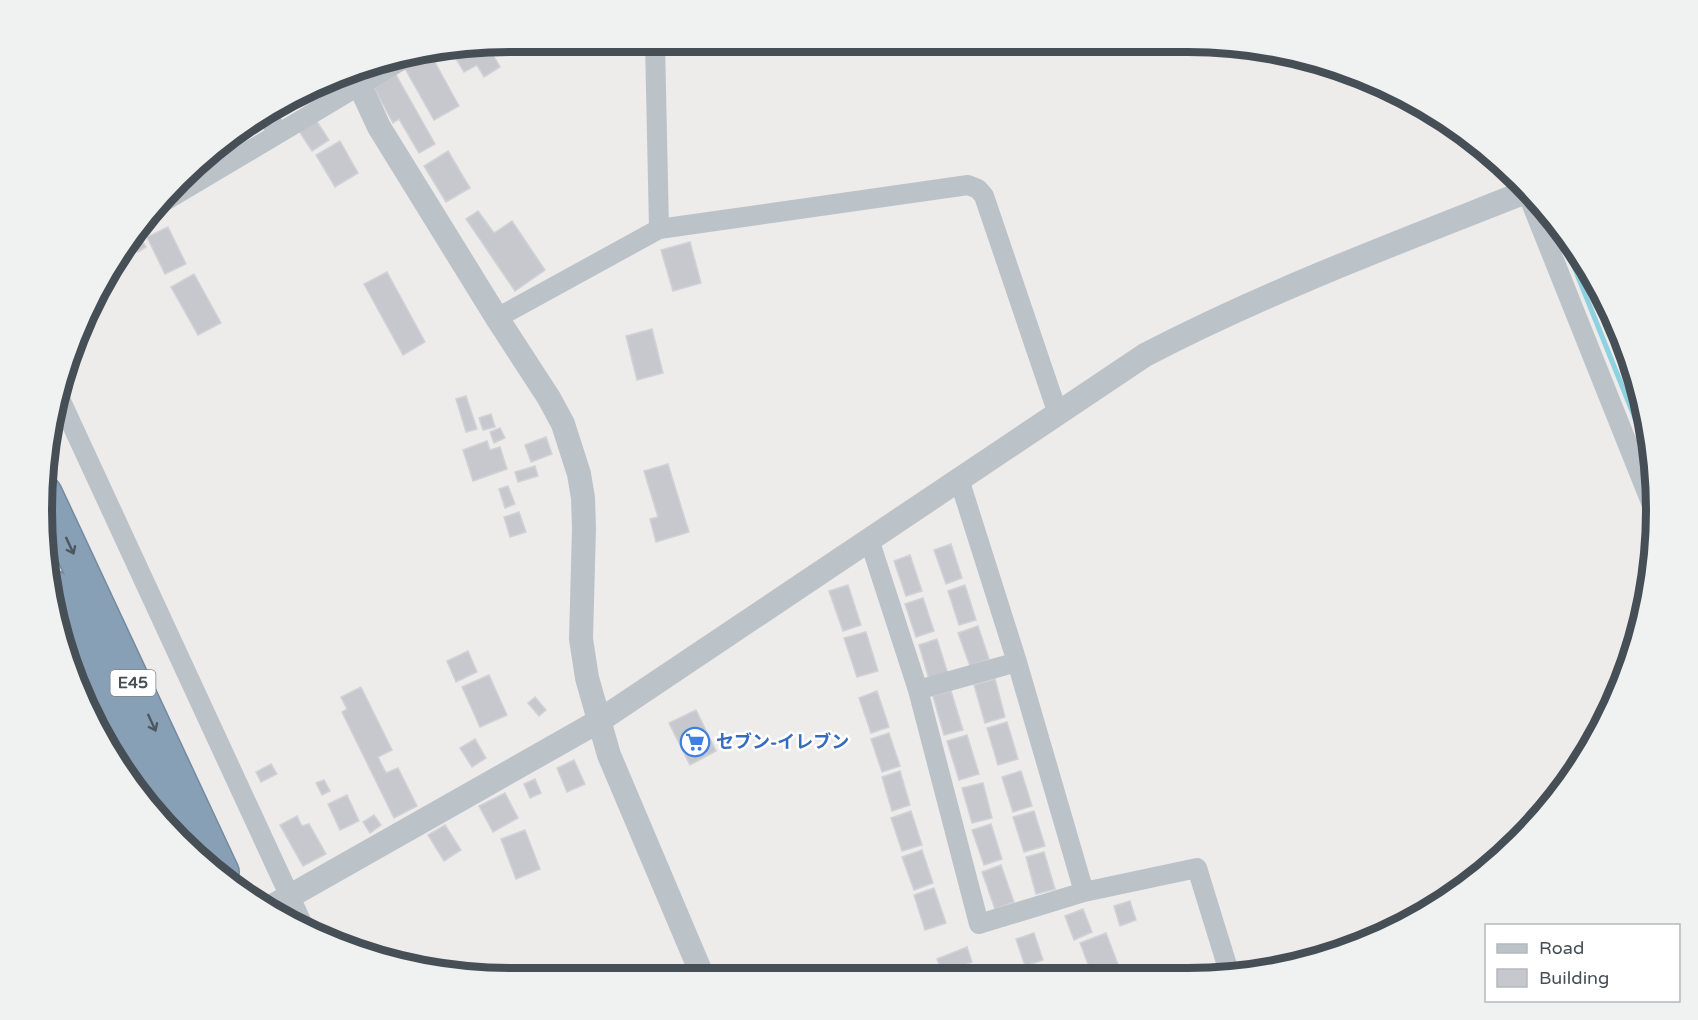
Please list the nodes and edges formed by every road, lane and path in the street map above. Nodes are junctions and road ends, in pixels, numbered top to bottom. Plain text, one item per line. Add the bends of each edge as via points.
1 (655, 52) edge
2 (357, 79) edge
3 (354, 80) edge
4 (270, 121) edge
5 (280, 132) junction
6 (181, 191) edge
7 (1518, 192) edge
8 (1535, 212) edge
9 (659, 229) junction
10 (497, 318) junction
11 (64, 408) edge
12 (1058, 414) junction
13 (959, 478) junction
14 (1645, 488) edge
15 (52, 508) edge
16 (869, 539) junction
17 (62, 602) edge
18 (1017, 663) junction
19 (918, 690) junction
20 (599, 721) junction
21 (155, 798) edge
22 (216, 861) edge
23 (1084, 892) junction
24 (279, 903) edge
25 (1227, 966) edge
26 (699, 968) edge

1 - 9 street
2 - 10 street via 379,127
3 - 5 street
4 - 5 street
5 - 6 street
7 - 12 street via 1206,323 1145,355
8 - 14 street
9 - 10 street
9 - 12 street via 968,185 978,189 984,196
10 - 20 street via 563,424 579,474 584,528 581,639
11 - 24 street
12 - 13 street
13 - 16 street
13 - 18 street
15 -> 22 highway, E45
16 - 19 street
16 - 20 street
17 - 21 highway, E45
18 - 19 street
18 - 23 street
19 - 23 street via 979,924
20 - 24 street
20 - 26 street via 609,755
23 - 25 street via 1197,868

